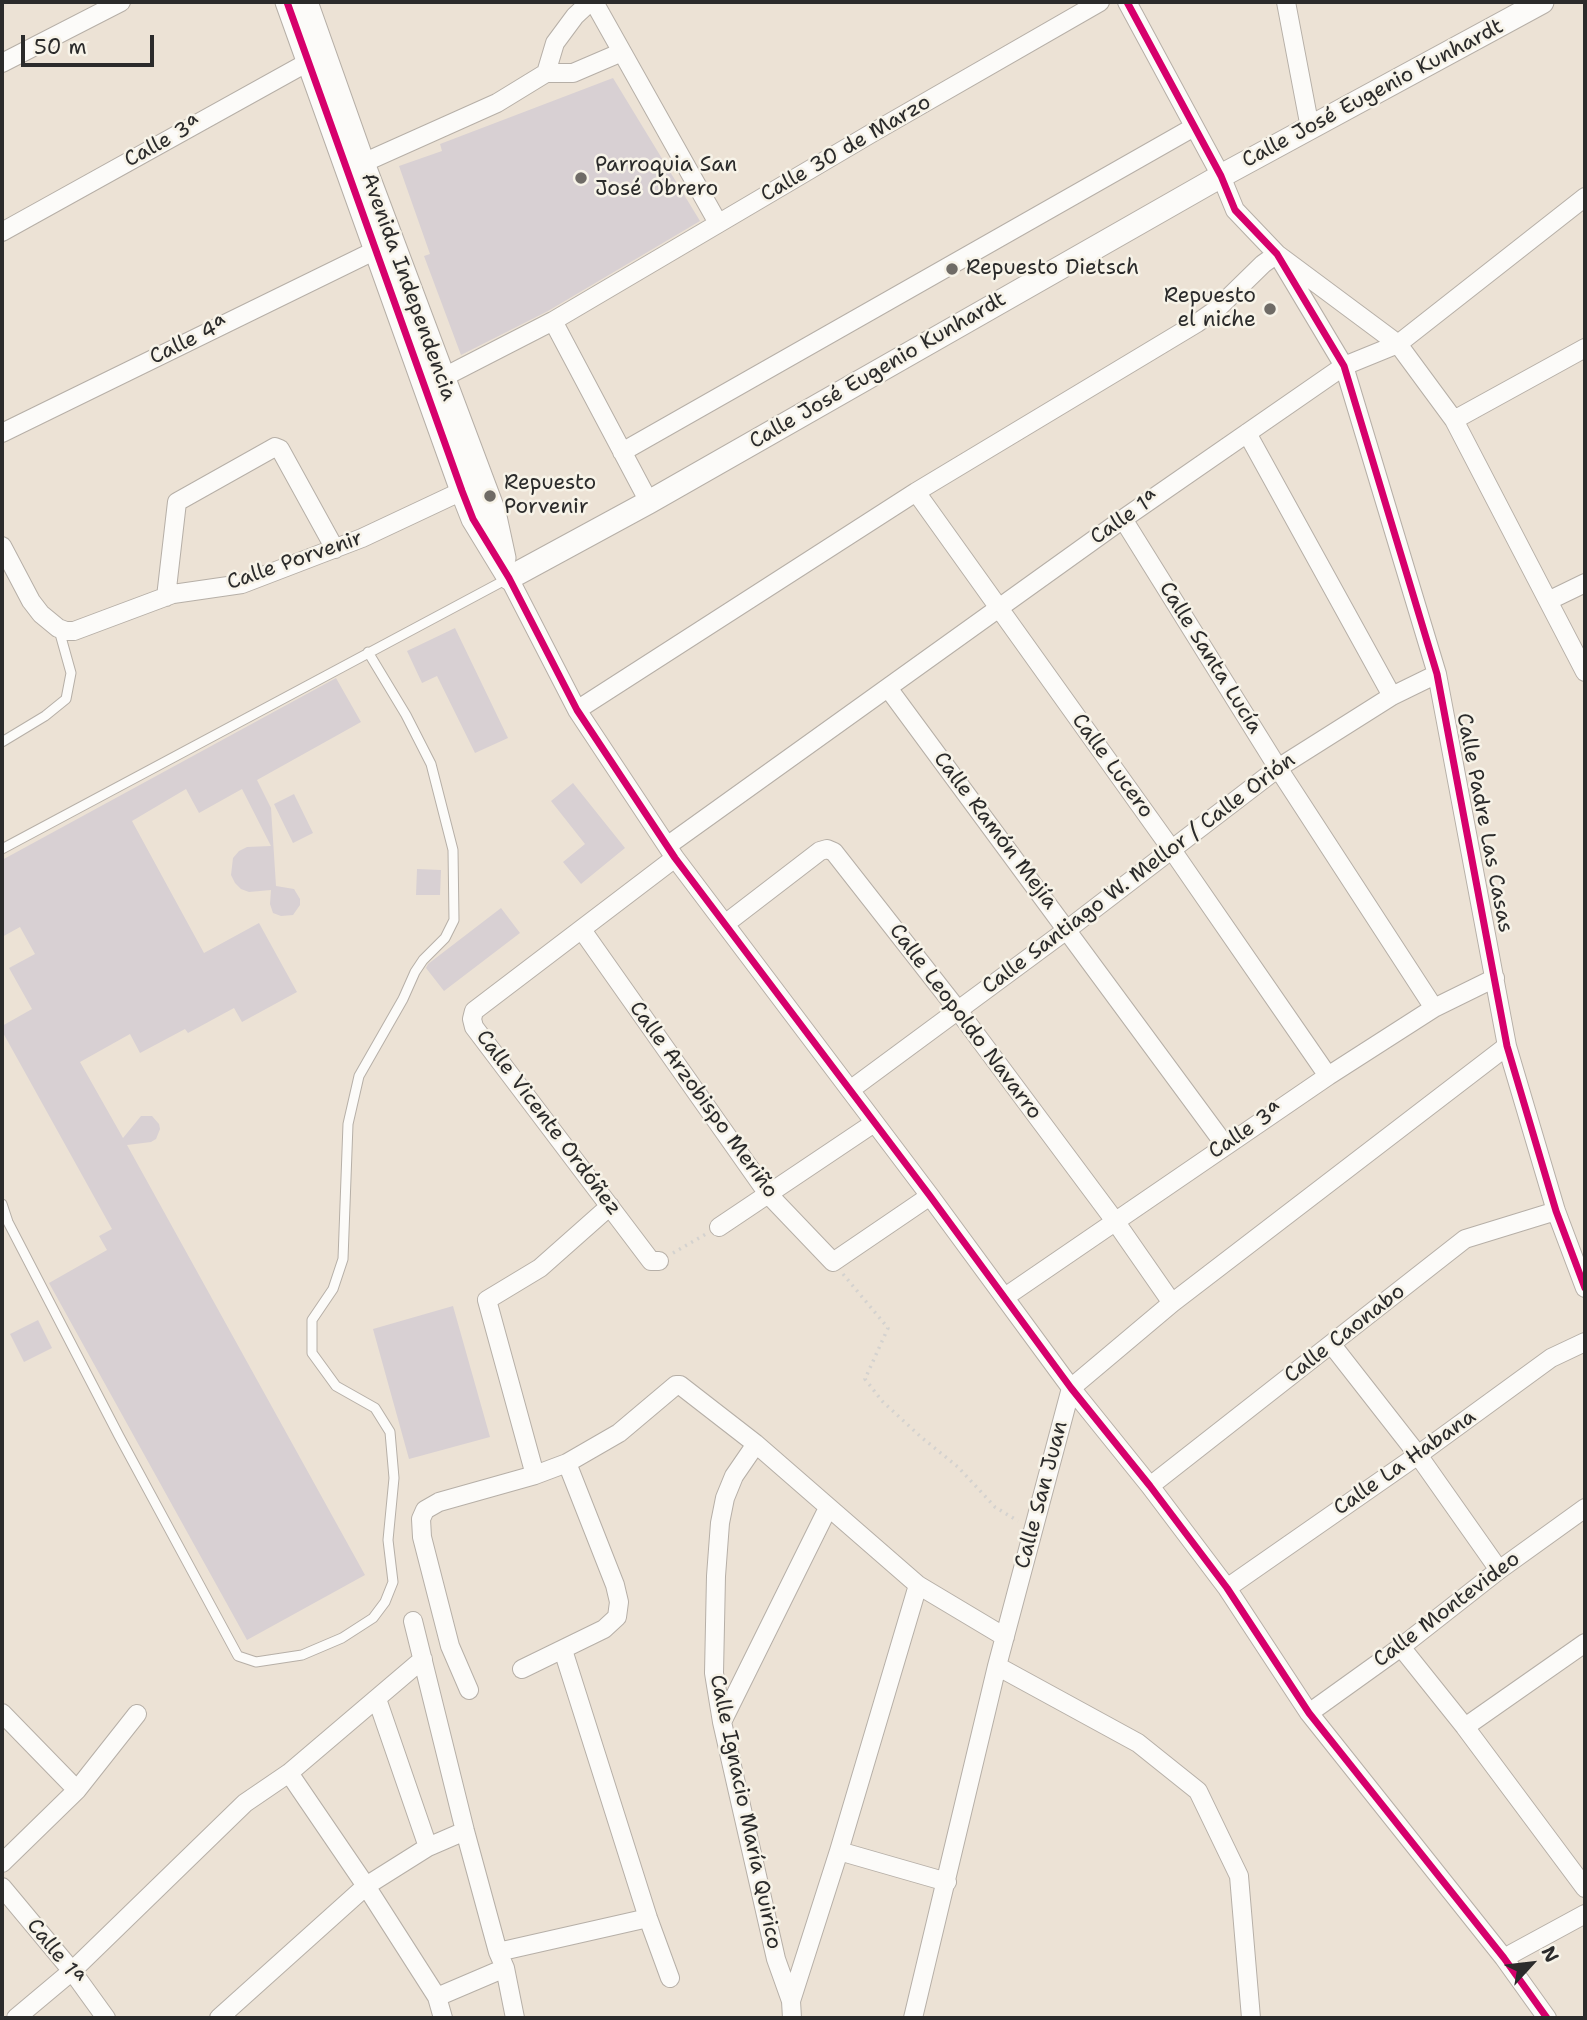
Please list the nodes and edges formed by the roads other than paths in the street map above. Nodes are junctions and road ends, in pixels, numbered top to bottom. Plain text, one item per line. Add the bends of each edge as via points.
1 (121, 2) edge
2 (287, 2) edge
3 (306, 2) edge
4 (592, 2) edge
5 (1100, 2) edge
6 (1127, 2) edge
7 (1286, 2) edge
8 (1542, 2) edge
9 (622, 52) junction
10 (316, 57) junction
11 (2, 63) edge
12 (546, 73) junction
13 (1194, 127) junction
14 (1310, 128) junction
15 (363, 163) junction
16 (1221, 176) junction
17 (1585, 197) edge
18 (718, 223) junction
19 (2, 232) edge
20 (376, 250) junction
21 (1277, 254) junction
22 (553, 321) junction
23 (1398, 344) junction
24 (1585, 348) edge
25 (1344, 366) junction
26 (444, 377) junction
27 (1454, 420) junction
28 (2, 432) edge
29 (1247, 433) junction
30 (622, 452) junction
31 (462, 491) junction
32 (916, 492) junction
33 (649, 502) junction
34 (1123, 519) junction
35 (2, 547) edge
36 (335, 549) junction
37 (509, 578) junction
38 (1585, 583) edge
39 (166, 597) junction
40 (1550, 600) junction
41 (998, 608) junction
42 (58, 628) junction
43 (368, 652) junction
44 (1585, 672) edge
45 (1437, 674) junction
46 (888, 688) junction
47 (1392, 696) junction
48 (577, 710) junction
49 (2, 742) edge
50 (1278, 768) junction
51 (2, 849) edge
52 (1172, 850) junction
53 (671, 852) junction
54 (724, 924) junction
55 (1068, 929) junction
56 (582, 930) junction
57 (1495, 978) junction
58 (1434, 1008) junction
59 (957, 1009) junction
60 (1507, 1046) junction
61 (1328, 1076) junction
62 (850, 1090) junction
63 (874, 1123) junction
64 (1225, 1145) junction
65 (768, 1194) junction
66 (930, 1196) junction
67 (2, 1204) edge
68 (610, 1206) junction
69 (1556, 1211) junction
70 (1115, 1221) junction
71 (5, 1223) edge
72 (719, 1227) road end
73 (659, 1261) road end
74 (1585, 1288) edge
75 (1005, 1297) junction
76 (1172, 1303) junction
77 (1585, 1342) edge
78 (1332, 1345) junction
79 (1071, 1388) junction
80 (756, 1444) junction
81 (1418, 1455) junction
82 (567, 1463) junction
83 (535, 1475) junction
84 (1150, 1486) junction
85 (828, 1508) junction
86 (1585, 1508) edge
87 (1499, 1570) junction
88 (918, 1585) junction
89 (1227, 1588) junction
90 (412, 1621) dead end
91 (1005, 1637) junction
92 (1585, 1643) edge
93 (1401, 1647) junction
94 (563, 1650) junction
95 (423, 1659) junction
96 (997, 1666) junction
97 (522, 1669) dead end
98 (469, 1690) dead end
99 (377, 1699) junction
100 (2, 1713) edge
101 (1309, 1713) junction
102 (137, 1714) dead end
103 (722, 1721) junction
104 (1465, 1727) junction
105 (289, 1773) junction
106 (77, 1790) junction
107 (466, 1831) junction
108 (428, 1847) junction
109 (839, 1851) junction
110 (2, 1863) edge
111 (947, 1882) junction
112 (366, 1886) junction
113 (2, 1887) edge
114 (1585, 1888) edge
115 (1585, 1914) edge
116 (648, 1918) junction
117 (1504, 1958) junction
118 (502, 1960) junction
119 (72, 1971) junction
120 (670, 1978) dead end
121 (791, 2010) edge
122 (438, 2011) edge
123 (16, 2018) edge
124 (106, 2018) edge
125 (219, 2018) edge
126 (515, 2018) edge
127 (913, 2018) edge
128 (1251, 2018) edge
129 (1548, 2018) edge

1 - 11 street
2 - 10 street, Avenida Independencia
3 - 10 street, Avenida Independencia
4 - 9 street
4 - 12 street via 555,43
5 - 18 street, Calle 30 de Marzo
6 - 13 street
7 - 14 street
8 - 14 street, Calle José Eugenio Kunhardt
9 - 12 street via 573,73
9 - 18 street
10 - 15 street, Avenida Independencia
10 - 19 street, Calle 3ª
10 - 20 street, Avenida Independencia
12 - 15 street via 497,103
13 - 16 street
13 - 30 street
14 - 16 street, Calle José Eugenio Kunhardt
15 - 26 street, Avenida Independencia
16 - 21 street via 1235,210
16 - 33 street, Calle José Eugenio Kunhardt
17 - 23 street, Calle 1ª
18 - 22 street, Calle 30 de Marzo
20 - 28 street, Calle 4ª
20 - 31 street, Avenida Independencia
21 - 23 street
21 - 25 street, Calle Padre Las Casas
21 - 32 street via 1197,323
22 - 26 street, Calle 30 de Marzo
22 - 30 street
23 - 25 street, Calle 1ª
23 - 27 street
24 - 27 street
25 - 29 street, Calle 1ª
25 - 45 street, Calle Padre Las Casas
26 - 37 street, Avenida Independencia via 494,512
27 - 40 street
29 - 34 street, Calle 1ª
29 - 47 street
30 - 33 street
31 - 36 street, Calle Porvenir
31 - 37 street, Avenida Independencia via 473,519
32 - 41 street, Calle Lucero
32 - 48 street
33 - 37 street, Calle José Eugenio Kunhardt
34 - 41 street, Calle 1ª
34 - 50 street, Calle Santa Lucía
35 - 42 street via 31,601
36 - 39 street, Calle Porvenir via 242,584
36 - 39 street via 281,450 275,447 177,502
37 - 43 lane
37 - 48 street
38 - 40 street
39 - 42 street, Calle Porvenir via 74,631
40 - 44 street
41 - 46 street, Calle 1ª
41 - 52 street, Calle Lucero
42 - 49 lane via 71,673 66,699
43 - 51 lane
43 - 71 lane via 431,764 453,850 454,920 445,938 415,972 359,1076 348,1124 342,1259 333,1289 312,1320 312,1353 336,1386 375,1408 390,1432 394,1478 388,1540 393,1582 373,1618 342,1639 302,1655 256,1662 238,1656
45 - 47 street, Calle Santiago W. Mellor / Calle Orión
45 - 57 street, Calle Padre Las Casas
46 - 53 street, Calle 1ª
46 - 55 street, Calle Ramón Mejía
47 - 50 street, Calle Santiago W. Mellor / Calle Orión
48 - 53 street
50 - 52 street, Calle Santiago W. Mellor / Calle Orión
50 - 58 street, Calle Santa Lucía
52 - 55 street, Calle Santiago W. Mellor / Calle Orión
52 - 61 street, Calle Lucero
53 - 54 street
53 - 56 street, Calle Vicente Ordóñez
54 - 59 street, Calle Leopoldo Navarro via 827,849 834,852
54 - 62 street
55 - 59 street, Calle Santiago W. Mellor / Calle Orión
55 - 64 street, Calle Ramón Mejía
56 - 65 street, Calle Arzobispo Meriño
56 - 68 street, Calle Vicente Ordóñez via 474,1011 472,1020
57 - 58 street, Calle 3ª
57 - 60 street, Calle Padre Las Casas
58 - 61 street, Calle 3ª
59 - 62 street, Calle Santiago W. Mellor / Calle Orión
59 - 70 street, Calle Leopoldo Navarro
60 - 69 street, Calle Padre Las Casas
60 - 76 street
61 - 64 street, Calle 3ª
62 - 63 street
63 - 65 street
63 - 66 street
64 - 70 street, Calle 3ª
65 - 66 street, Calle Arzobispo Meriño via 833,1262
65 - 72 street
66 - 75 street
67 - 71 lane
68 - 73 street, Calle Vicente Ordóñez via 651,1261
68 - 83 street via 540,1268 487,1300
69 - 74 street, Calle Padre Las Casas
69 - 78 street, Calle Caonabo via 1465,1239
70 - 75 street, Calle 3ª
70 - 76 street, Calle Leopoldo Navarro
75 - 79 street
76 - 79 street
77 - 81 street, Calle La Habana via 1551,1358
78 - 81 street
78 - 84 street, Calle Caonabo
79 - 84 street
79 - 91 street, Calle San Juan
80 - 82 street via 676,1385 614,1438
80 - 85 street
80 - 103 street, Calle Ignacio María Quirico via 734,1476 720,1523 714,1673
81 - 87 street
81 - 89 street, Calle La Habana
82 - 83 street
82 - 94 street via 619,1602 617,1617 604,1629
83 - 98 street via 439,1502 421,1518 450,1646
84 - 89 street
85 - 88 street
85 - 103 street
86 - 87 street, Calle Montevideo
87 - 93 street, Calle Montevideo
88 - 91 street
88 - 109 street
89 - 101 street
90 - 95 street
91 - 96 street, Calle San Juan
92 - 104 street
93 - 101 street, Calle Montevideo
93 - 104 street
94 - 97 street
94 - 116 street
95 - 99 street
95 - 107 street
96 - 111 street, Calle San Juan
96 - 128 street via 1138,1743 1198,1791 1239,1876
99 - 105 street
99 - 108 street
100 - 106 street
101 - 117 street
102 - 106 street
103 - 121 street, Calle Ignacio María Quirico
104 - 114 street
105 - 112 street
105 - 119 street via 245,1802
106 - 110 street
107 - 108 street
107 - 118 street
108 - 112 street
109 - 111 street
109 - 121 street
111 - 127 street, Calle San Juan
112 - 122 street
112 - 125 street
113 - 119 street, Calle 1ª
115 - 117 street
116 - 118 street
116 - 120 street
117 - 129 street
118 - 122 street
118 - 126 street
119 - 123 street
119 - 124 street, Calle 1ª

